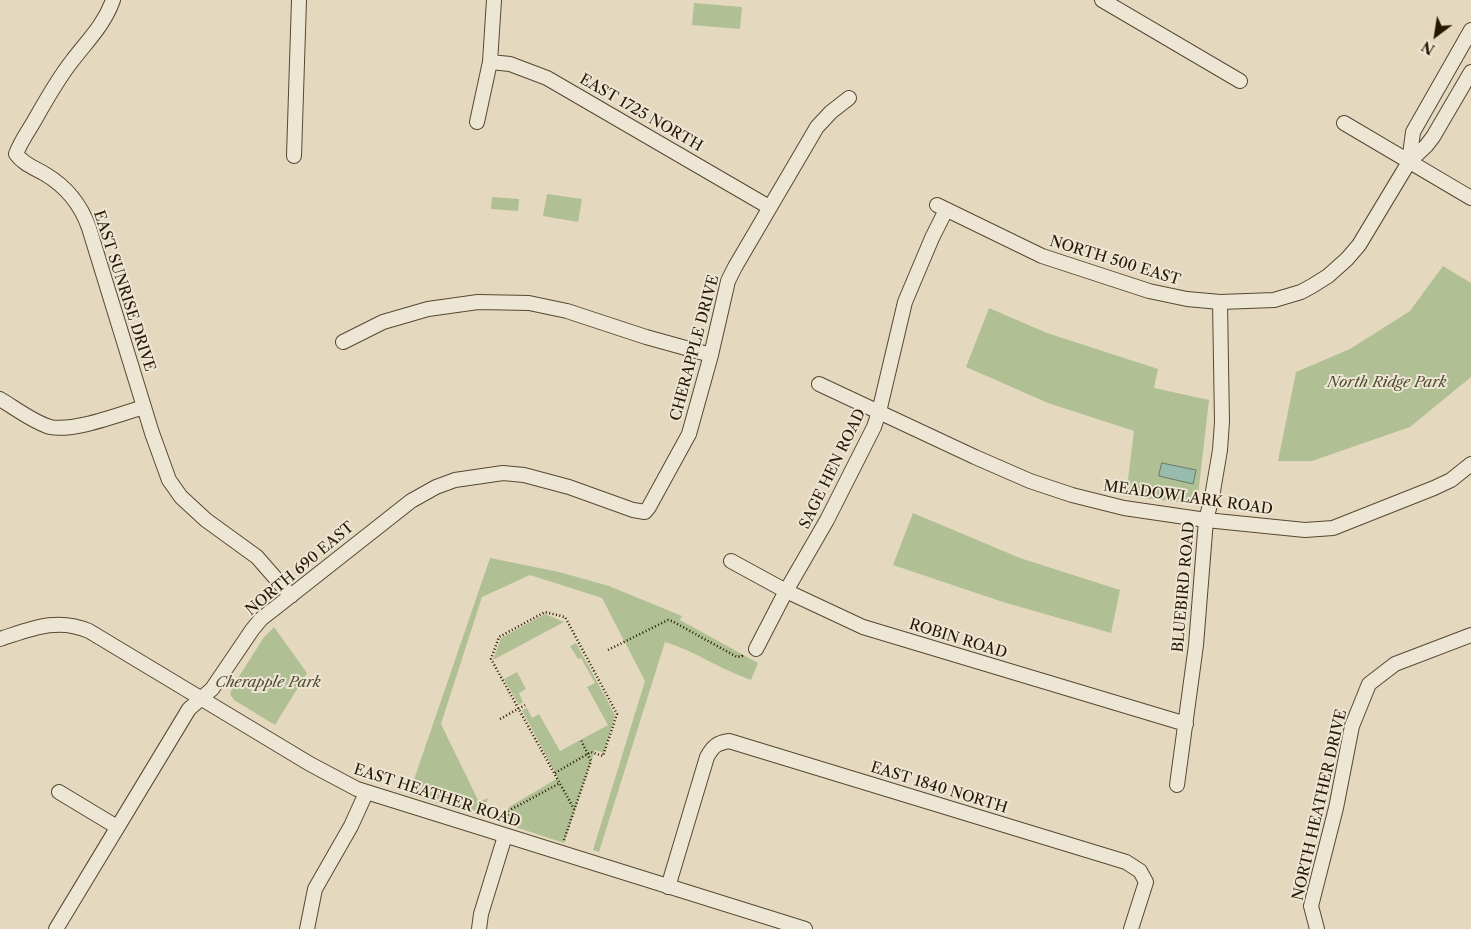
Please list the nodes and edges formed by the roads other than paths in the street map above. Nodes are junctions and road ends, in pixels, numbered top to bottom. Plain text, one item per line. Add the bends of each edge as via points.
1 (113, 0) edge
2 (299, 0) edge
3 (494, 0) edge
4 (1102, 0) edge
5 (1122, 5) edge
6 (1471, 30) edge
7 (490, 62) junction
8 (1471, 72) edge
9 (1240, 81) dead end
10 (849, 98) dead end
11 (478, 122) dead end
12 (1344, 123) dead end
13 (294, 156) dead end
14 (1409, 162) junction
15 (1471, 198) edge
16 (942, 207) joint
17 (769, 208) junction
18 (1220, 302) junction
19 (343, 342) dead end
20 (711, 356) junction
21 (819, 384) dead end
22 (0, 399) edge
23 (144, 407) junction
24 (879, 412) junction
25 (1471, 464) edge
26 (645, 512) joint
27 (1206, 520) junction
28 (731, 561) dead end
29 (786, 591) junction
30 (291, 596) junction
31 (2, 635) edge
32 (1471, 635) edge
33 (756, 649) road end
34 (201, 699) junction
35 (1186, 724) junction
36 (1177, 784) dead end
37 (59, 792) dead end
38 (366, 793) junction
39 (117, 827) junction
40 (505, 831) junction
41 (668, 887) junction
42 (56, 929) edge
43 (307, 929) edge
44 (479, 929) edge
45 (805, 929) edge
46 (1131, 929) edge
47 (1317, 929) edge

1 - 23 street, EAST SUNRISE DRIVE via 102,24 62,76 16,154 64,188 81,209
2 - 13 street
3 - 7 street
4 - 5 street
5 - 9 street
6 - 14 street, NORTH 500 EAST via 1413,132
7 - 11 street
7 - 17 street, EAST 1725 NORTH via 510,64 547,78
8 - 14 street, NORTH 500 EAST via 1433,137
10 - 17 street, CHERAPPLE DRIVE via 817,127
12 - 14 street
14 - 15 street
14 - 18 street, NORTH 500 EAST via 1360,245 1328,276 1301,292 1274,300
16 - 18 street, NORTH 500 EAST via 1042,256 1093,274 1182,299
16 - 24 street, SAGE HEN ROAD via 905,302
17 - 20 street, CHERAPPLE DRIVE via 728,281
18 - 27 street, BLUEBIRD ROAD via 1222,422 1220,450
19 - 20 street via 383,322 428,309 478,302 529,303 567,311
20 - 26 street, CHERAPPLE DRIVE via 689,434
21 - 24 street, MEADOWLARK ROAD
22 - 23 street via 52,427 71,428
23 - 30 street, EAST SUNRISE DRIVE via 169,480 181,498 257,557
24 - 27 street, MEADOWLARK ROAD via 1030,481 1063,492 1124,508
24 - 29 street, SAGE HEN ROAD via 827,520
25 - 27 street, MEADOWLARK ROAD via 1443,484 1333,528 1305,530
26 - 30 street, NORTH 690 EAST via 538,478 504,473 471,477 436,486 411,501
27 - 35 street, BLUEBIRD ROAD
28 - 29 street, ROBIN ROAD
29 - 33 street, SAGE HEN ROAD
29 - 35 street, ROBIN ROAD via 863,627
30 - 34 street, NORTH 690 EAST via 252,630 212,689
31 - 34 street, EAST HEATHER ROAD via 44,624 78,626
32 - 47 street, NORTH HEATHER DRIVE via 1395,664 1369,684 1352,726 1336,808 1311,906
34 - 38 street, EAST HEATHER ROAD via 310,764
34 - 39 street, NORTH 690 EAST via 189,709
35 - 36 street, BLUEBIRD ROAD
37 - 39 street
38 - 40 street, EAST HEATHER ROAD
38 - 43 street via 315,889
39 - 42 street, NORTH 690 EAST
40 - 41 street, EAST HEATHER ROAD
40 - 44 street
41 - 45 street, EAST HEATHER ROAD
41 - 46 street, EAST 1840 NORTH via 707,757 718,742 729,741 1126,862 1145,878

